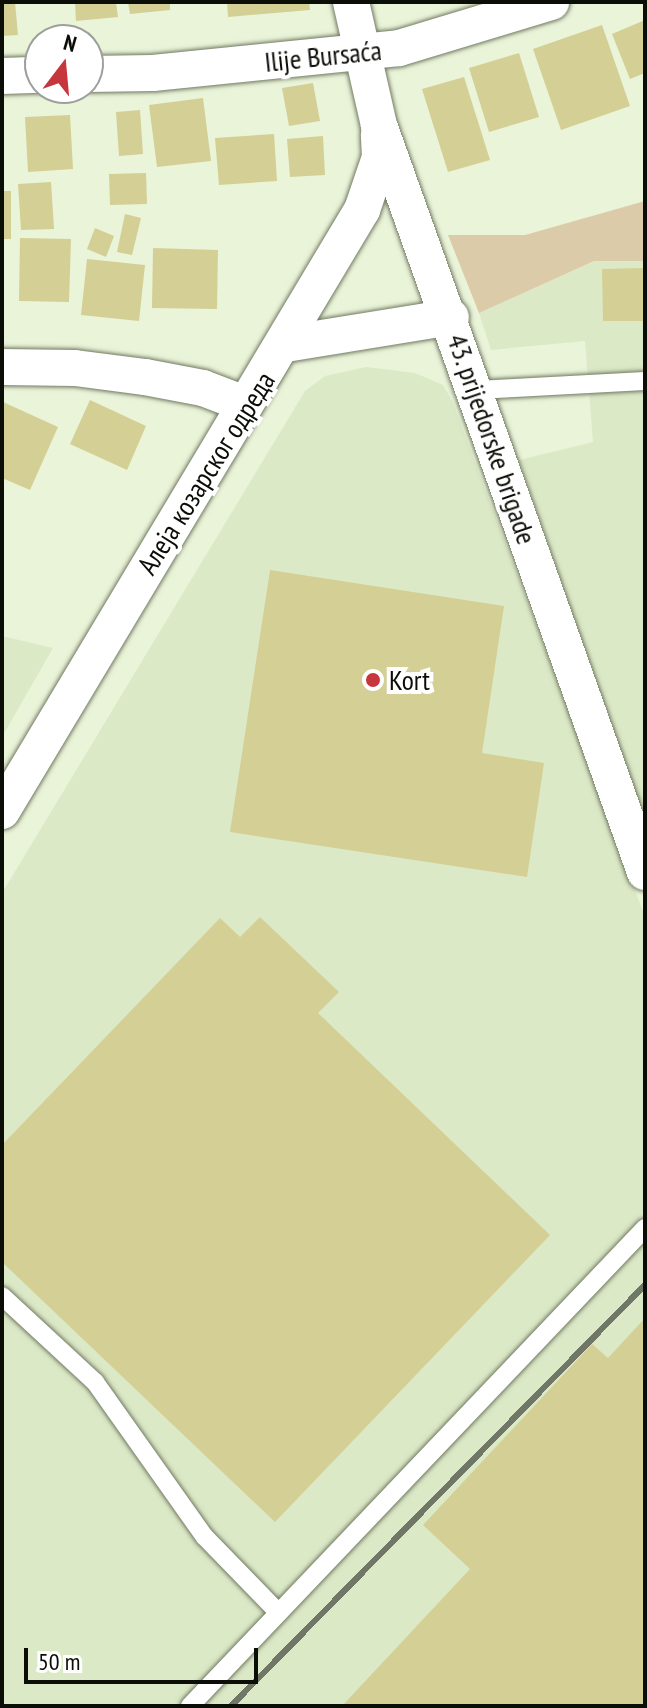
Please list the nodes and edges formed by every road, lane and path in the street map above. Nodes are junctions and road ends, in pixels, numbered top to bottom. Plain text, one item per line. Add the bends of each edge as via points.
1 (351, 2) edge
2 (551, 2) edge
3 (360, 52) junction
4 (104, 74) edge
5 (24, 75) edge
6 (2, 76) edge
7 (379, 125) junction
8 (451, 317) junction
9 (285, 344) junction
10 (2, 367) edge
11 (645, 381) edge
12 (477, 390) junction
13 (242, 403) junction
14 (2, 811) edge
15 (645, 872) edge
16 (645, 1228) edge
17 (2, 1296) edge
18 (279, 1613) junction
19 (190, 1706) edge

1 - 3 street, 43. prijedorske brigade
2 - 3 street, Ilije Bursaća via 399,48
3 - 4 street, Ilije Bursaća
3 - 7 street, 43. prijedorske brigade
5 - 6 street
7 - 8 street, 43. prijedorske brigade
7 - 9 street, Алеја козарског одреда via 380,157 362,210
8 - 9 street
8 - 12 street, 43. prijedorske brigade
9 - 13 street, Алеја козарског одреда
10 - 13 street via 75,368 145,377
11 - 12 lane
12 - 15 street, 43. prijedorske brigade
13 - 14 street, Алеја козарског одреда
16 - 18 lane
17 - 18 lane via 95,1382 204,1536
18 - 19 lane

